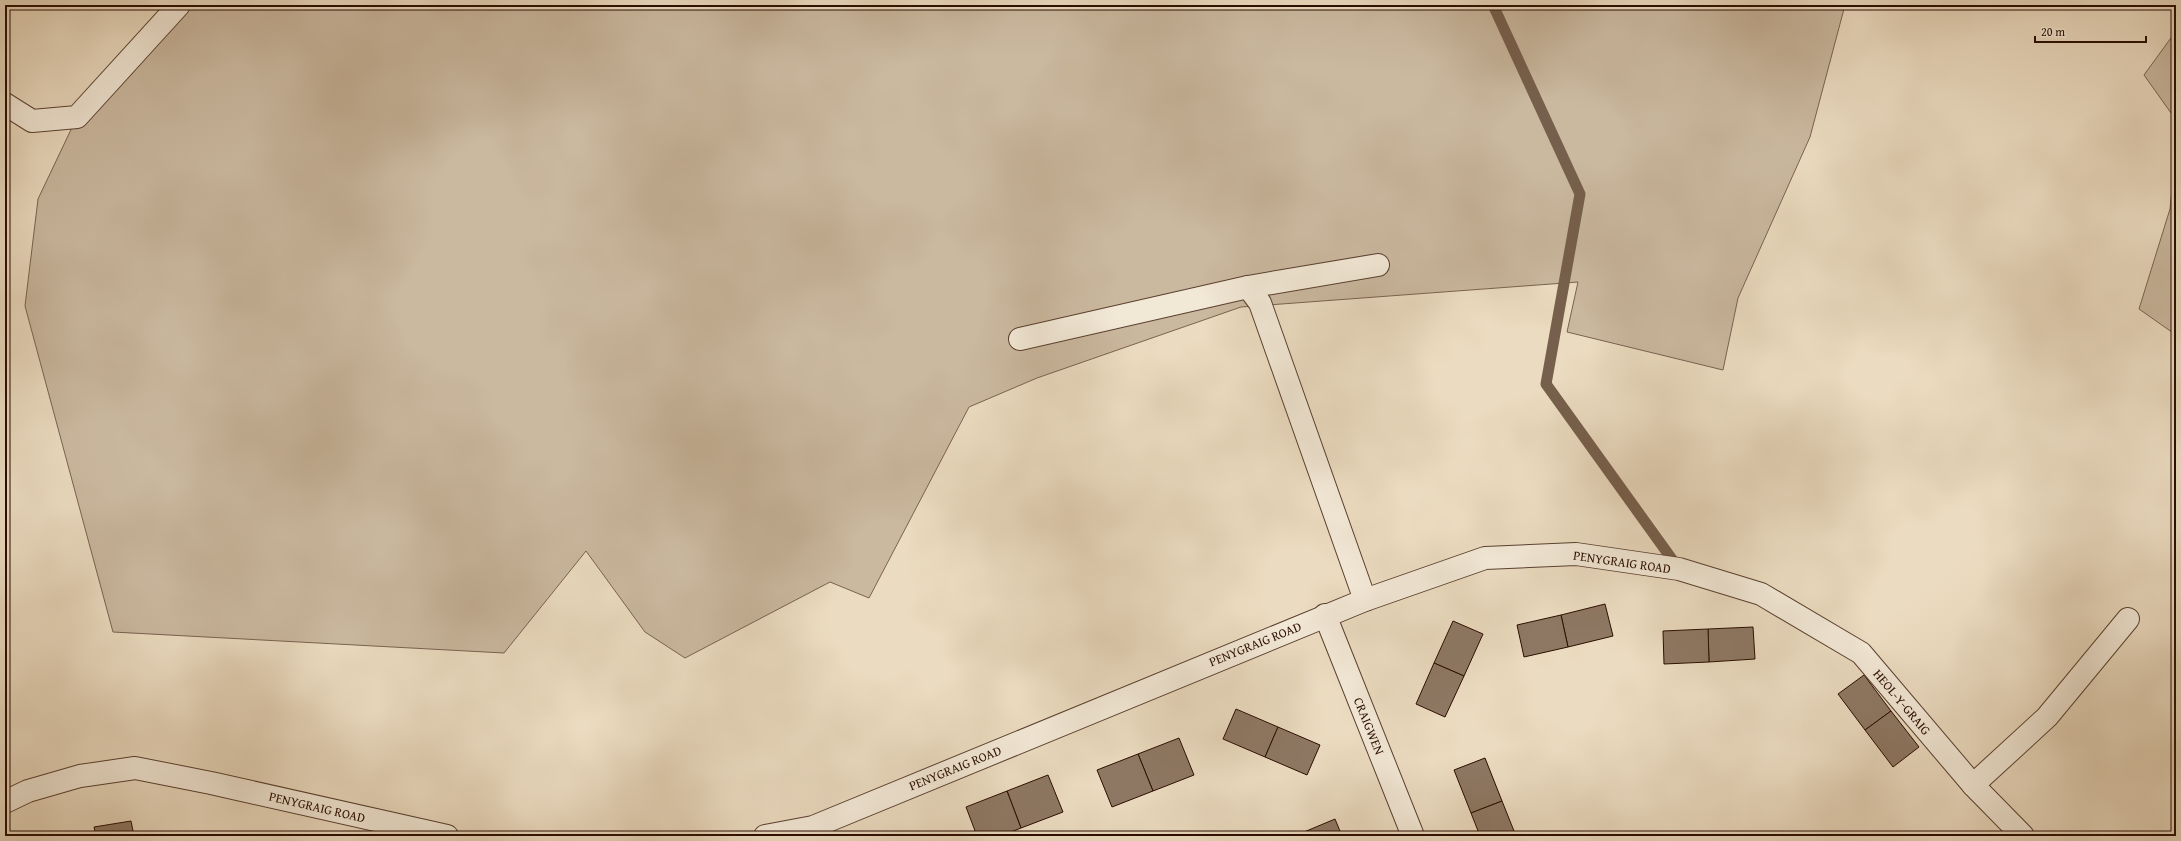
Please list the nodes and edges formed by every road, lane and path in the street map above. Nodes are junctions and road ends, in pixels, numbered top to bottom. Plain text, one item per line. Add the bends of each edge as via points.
1 (179, 5) edge
2 (5, 104) edge
3 (1378, 265) dead end
4 (1248, 287) junction
5 (1020, 339) dead end
6 (1761, 594) joint
7 (1365, 600) junction
8 (1325, 615) junction
9 (2128, 620) dead end
10 (1973, 785) junction
11 (5, 802) edge
12 (447, 836) edge
13 (765, 836) edge
14 (1413, 836) edge
15 (2023, 836) edge

1 - 2 street via 76,116 32,121
3 - 4 street
4 - 5 street
4 - 7 street via 1260,303
6 - 7 street, PENYGRAIG ROAD via 1679,569 1576,554 1485,558
6 - 10 street, HEOL-Y-GRAIG via 1861,653
7 - 8 street, PENYGRAIG ROAD
8 - 13 street, PENYGRAIG ROAD via 813,827
8 - 14 street, CRAIGWEN
9 - 10 street via 2047,717
10 - 15 street, HEOL-Y-GRAIG
11 - 12 street, PENYGRAIG ROAD via 28,791 80,776 135,768 211,782

